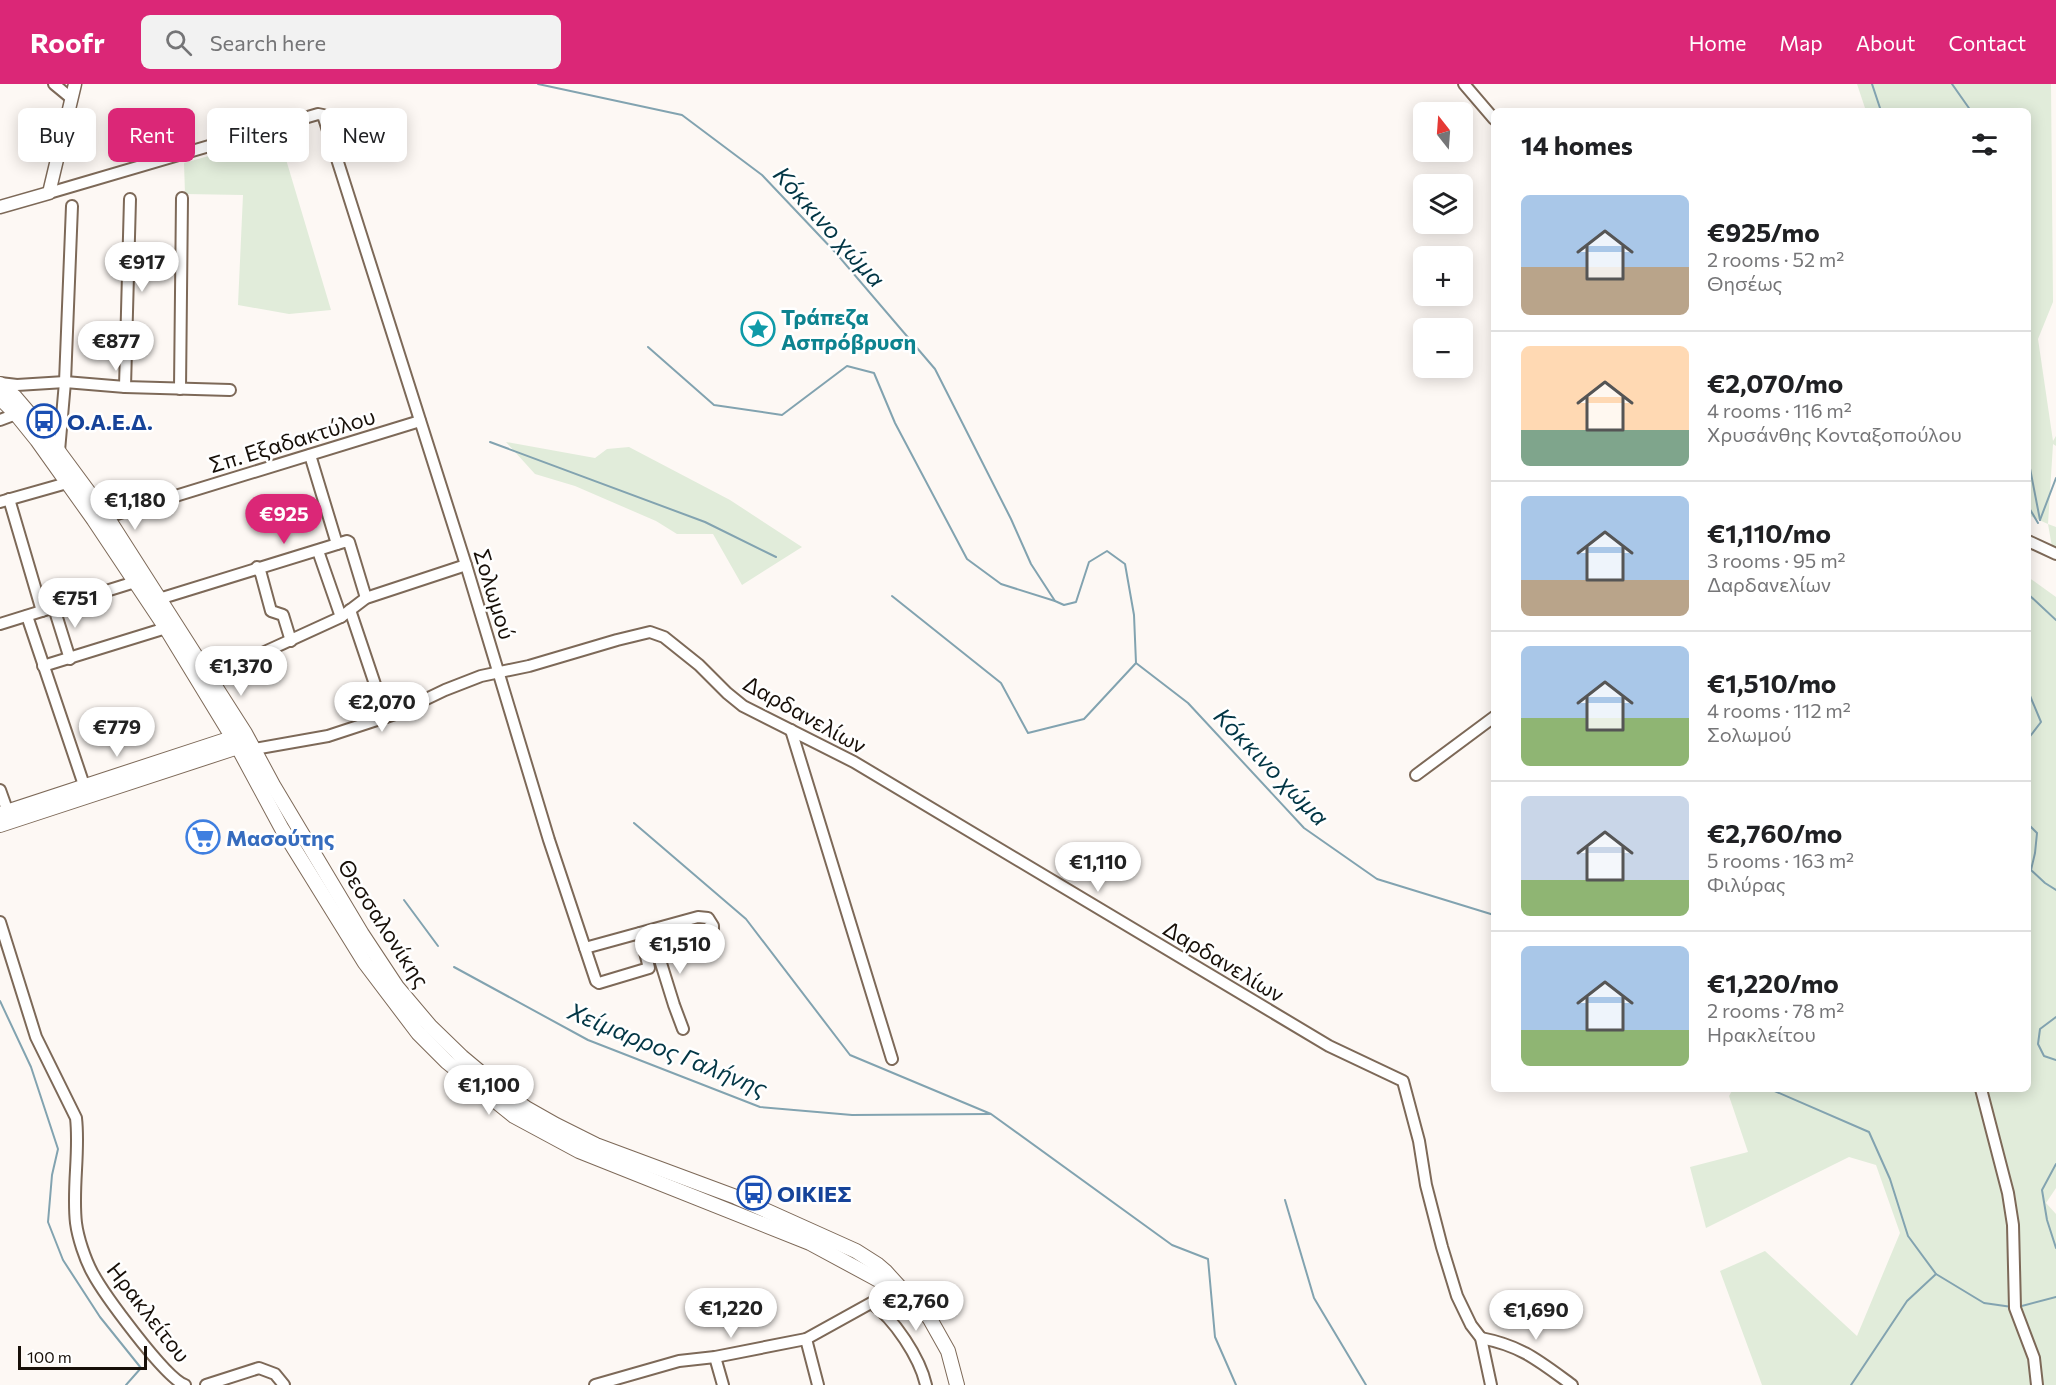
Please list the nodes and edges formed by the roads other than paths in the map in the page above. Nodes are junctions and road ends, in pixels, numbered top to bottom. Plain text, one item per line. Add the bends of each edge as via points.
1 (54, 84) edge
2 (75, 84) edge
3 (1464, 84) edge
4 (71, 98) junction
5 (1491, 116) edge
6 (49, 193) junction
7 (182, 198) dead end
8 (130, 199) dead end
9 (72, 206) dead end
10 (0, 207) edge
11 (65, 382) junction
12 (0, 384) edge
13 (125, 387) junction
14 (180, 389) junction
15 (230, 390) dead end
16 (0, 398) edge
17 (16, 414) junction
18 (0, 420) edge
19 (420, 420) junction
20 (59, 451) junction
21 (310, 455) junction
22 (67, 483) junction
23 (5, 501) edge
24 (107, 517) junction
25 (2031, 543) edge
26 (337, 544) junction
27 (318, 551) junction
28 (2056, 554) edge
29 (466, 565) junction
30 (256, 567) junction
31 (135, 582) junction
32 (159, 598) junction
33 (366, 598) junction
34 (54, 608) junction
35 (350, 610) junction
36 (42, 611) junction
37 (27, 616) junction
38 (341, 617) junction
39 (0, 624) edge
40 (166, 628) junction
41 (291, 640) junction
42 (70, 659) junction
43 (43, 666) junction
44 (498, 672) junction
45 (210, 677) junction
46 (386, 717) junction
47 (1491, 719) edge
48 (791, 730) junction
49 (243, 744) junction
50 (1416, 775) dead end
51 (0, 790) edge
52 (86, 791) junction
53 (5, 818) edge
54 (0, 922) edge
55 (646, 932) junction
56 (713, 934) dead end
57 (585, 948) junction
58 (683, 1029) dead end
59 (892, 1059) dead end
60 (1982, 1092) edge
61 (1481, 1338) junction
62 (806, 1339) junction
63 (715, 1357) junction
64 (185, 1385) edge
65 (206, 1385) edge
66 (284, 1385) edge
67 (595, 1385) edge
68 (723, 1385) edge
69 (818, 1385) edge
70 (926, 1385) edge
71 (957, 1385) edge
72 (1491, 1385) edge
73 (1572, 1385) edge
74 (2037, 1385) edge

1 - 4 street
2 - 4 street
3 - 5 street
4 - 6 street
6 - 10 street
6 - 19 street, Σολωμού via 323,115
7 - 14 street
8 - 13 street
9 - 11 street
11 - 12 street
11 - 13 street
11 - 20 street
12 - 20 main road, Θεσσαλονίκης via 26,408
13 - 14 street
14 - 15 street
16 - 17 main road, Θεσσαλονίκης
17 - 18 street
17 - 22 main road, Θεσσαλονίκης
19 - 21 street, Σπ. Εξαδακτύλου
19 - 29 street, Σολωμού
20 - 24 main road, Θεσσαλονίκης
21 - 24 street, Σπ. Εξαδακτύλου
21 - 26 street
22 - 23 street
22 - 31 main road, Θεσσαλονίκης
23 - 36 street
24 - 32 main road, Θεσσαλονίκης
25 - 28 street
26 - 27 street
26 - 33 street via 348,541
27 - 30 street
27 - 38 street
29 - 33 street
29 - 44 street, Σολωμού
30 - 32 street
30 - 41 street via 271,611 283,615
31 - 34 street
31 - 40 main road, Θεσσαλονίκης
32 - 45 main road, Θεσσαλονίκης
33 - 35 street
34 - 36 street
34 - 42 street
35 - 38 street
35 - 46 street
36 - 37 street
37 - 39 street
37 - 43 street
38 - 41 street
40 - 42 street
40 - 49 main road, Θεσσαλονίκης
41 - 45 street
42 - 43 street
43 - 52 street
44 - 46 street, Δαρδανελίων via 461,683
44 - 48 street, Δαρδανελίων via 650,632 664,637 743,706
44 - 57 street, Σολωμού
45 - 49 main road, Θεσσαλονίκης
46 - 49 street, Δαρδανελίων via 318,738
47 - 50 street
48 - 59 street
48 - 61 street, Δαρδανελίων via 854,762 1329,1046 1403,1081 1426,1185 1457,1296
49 - 52 main road
49 - 71 main road, Θεσσαλονίκης via 282,829 365,963 418,1033 447,1062 514,1116 579,1151 810,1243 905,1293 940,1334
51 - 53 street
52 - 53 main road
54 - 64 street, Ηρακλείτου via 36,1037 76,1118 76,1225 92,1271 145,1346
55 - 56 street via 698,917 708,918
55 - 57 street
55 - 57 street, Σολωμού via 648,970 597,983
55 - 58 street
60 - 74 street via 2013,1225 2015,1308 2034,1358
61 - 72 street, Δαρδανελίων
61 - 73 street via 1515,1346
62 - 63 street
62 - 69 street
62 - 70 street via 871,1303 883,1311 907,1343
63 - 67 street via 679,1361
63 - 68 street
65 - 66 street, Ηρακλείτου via 259,1368 275,1374

